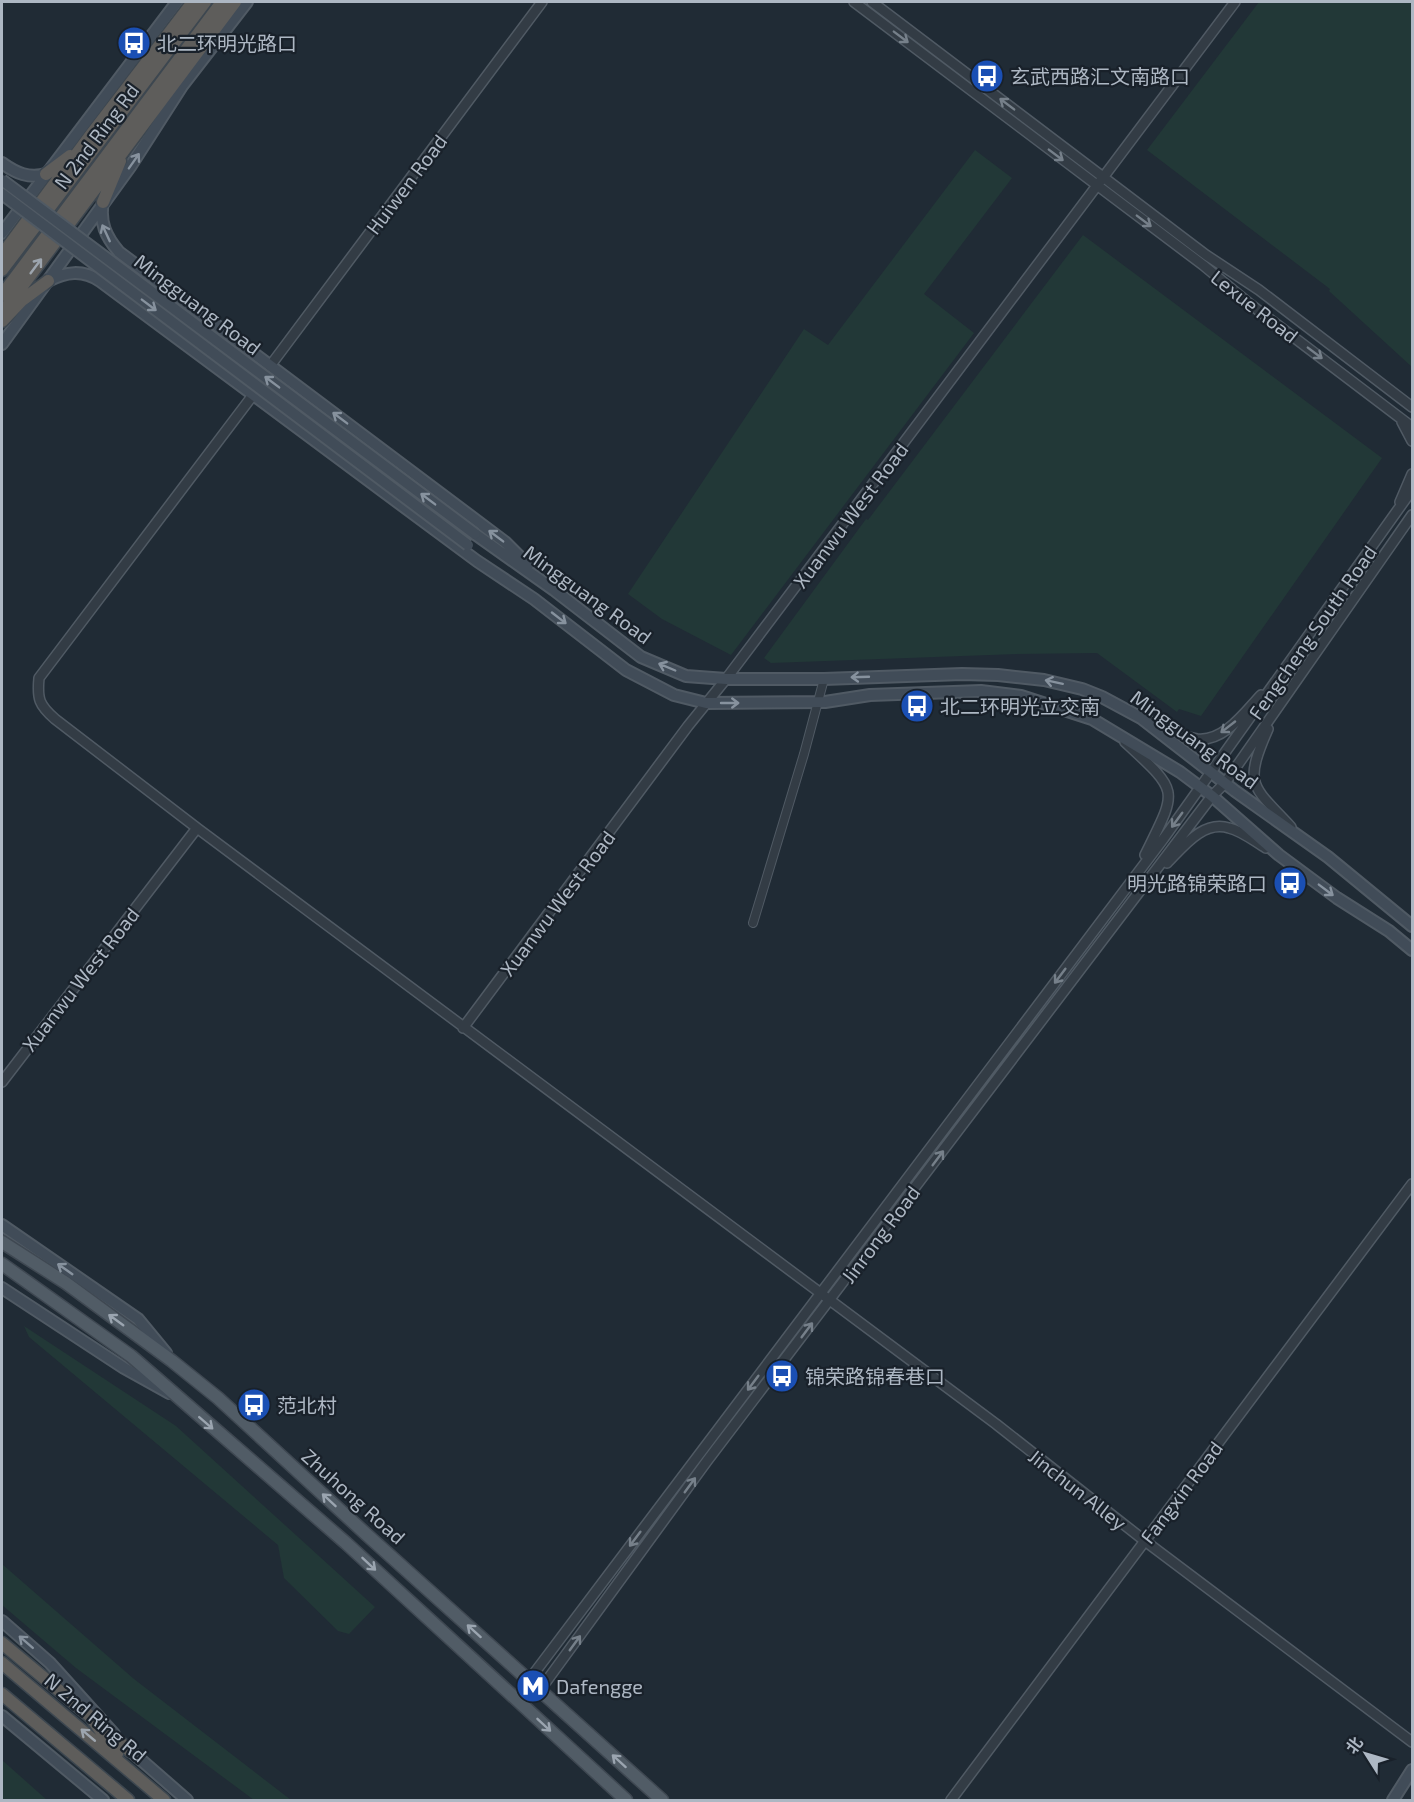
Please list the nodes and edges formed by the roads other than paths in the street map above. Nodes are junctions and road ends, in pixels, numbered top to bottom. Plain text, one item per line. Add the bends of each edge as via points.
1 (177, 2) edge
2 (193, 2) edge
3 (205, 2) edge
4 (222, 2) edge
5 (235, 2) edge
6 (247, 2) edge
7 (542, 2) edge
8 (854, 2) edge
9 (872, 2) edge
10 (1235, 2) edge
11 (147, 119) junction
12 (90, 136) junction
13 (2, 163) edge
14 (46, 174) junction
15 (1104, 177) junction
16 (2, 180) edge
17 (1097, 186) junction
18 (2, 194) edge
19 (103, 202) junction
20 (2, 233) edge
21 (2, 255) edge
22 (2, 270) edge
23 (48, 281) junction
24 (2, 295) edge
25 (2, 313) edge
26 (2, 321) edge
27 (2, 344) edge
28 (270, 366) junction
29 (253, 395) junction
30 (1400, 397) junction
31 (1413, 402) edge
32 (1413, 407) edge
33 (1390, 410) junction
34 (1413, 427) edge
35 (1413, 441) edge
36 (1413, 474) edge
37 (1413, 490) edge
38 (1394, 516) junction
39 (1410, 519) edge
40 (554, 590) junction
41 (534, 599) junction
42 (1284, 671) junction
43 (726, 679) junction
44 (824, 679) junction
45 (818, 702) junction
46 (706, 703) junction
47 (1276, 710) junction
48 (1141, 718) junction
49 (1114, 732) junction
50 (1212, 773) junction
51 (1225, 783) junction
52 (1201, 787) junction
53 (1212, 796) junction
54 (197, 828) junction
55 (1299, 836) junction
56 (1279, 855) junction
57 (1135, 876) junction
58 (1142, 888) junction
59 (753, 923) dead end
60 (1413, 926) edge
61 (1413, 950) edge
62 (463, 1028) junction
63 (2, 1082) edge
64 (1413, 1184) edge
65 (2, 1225) edge
66 (2, 1242) edge
67 (2, 1264) edge
68 (2, 1288) edge
69 (819, 1294) junction
70 (829, 1301) junction
71 (172, 1361) junction
72 (177, 1398) junction
73 (1145, 1540) junction
74 (2, 1622) edge
75 (2, 1643) edge
76 (2, 1663) edge
77 (63, 1678) junction
78 (529, 1680) junction
79 (540, 1690) junction
80 (2, 1694) edge
81 (2, 1716) edge
82 (91, 1717) junction
83 (1413, 1742) edge
84 (130, 1751) junction
85 (124, 1765) junction
86 (1413, 1770) edge
87 (102, 1800) edge
88 (128, 1800) edge
89 (164, 1800) edge
90 (187, 1800) edge
91 (626, 1800) edge
92 (662, 1800) edge
93 (951, 1800) edge
94 (1393, 1800) edge

1 - 14 main road
2 - 12 highway
3 - 22 highway, N 2nd Ring Rd
4 - 24 highway, N 2nd Ring Rd
5 - 11 highway
19 -> 6 main road via 182,86
7 - 28 street, Huiwen Road
8 -> 17 street, Lexue Road
15 -> 9 street, Lexue Road
10 - 15 street, Xuanwu West Road
11 - 19 highway via 120,160
25 -> 11 highway
12 - 14 highway
12 - 21 highway
13 - 14 main road via 27,176
14 - 20 main road
15 - 17 street, Xuanwu West Road
15 - 30 street, Lexue Road
40 -> 16 main road, Mingguang Road, bridge
17 -> 33 street, Lexue Road
17 - 43 street, Xuanwu West Road
18 -> 41 main road, Mingguang Road, bridge
19 - 23 main road
28 -> 19 main road via 119,252 101,221
23 - 26 highway
23 - 27 main road
23 - 29 main road, Mingguang Road via 70,273 90,274
40 -> 28 main road via 505,542
29 - 41 main road, Mingguang Road
29 - 54 street via 39,678 42,707
30 - 31 street
30 - 32 street, Lexue Road
33 - 34 street, Lexue Road
33 - 35 street
36 - 38 street
37 - 38 street, Fengcheng South Road
38 - 42 street, Fengcheng South Road
39 - 47 street, Fengcheng South Road
43 -> 40 main road, Mingguang Road via 686,676 641,657
41 -> 46 main road, Mingguang Road via 626,670 674,694
42 -> 48 street via 1234,723 1210,738 1190,737
42 - 50 street, Fengcheng South Road
43 - 44 main road, Mingguang Road
43 - 46 street, Xuanwu West Road
44 - 45 street
48 -> 44 main road, Mingguang Road via 1082,689 1021,677 962,674
46 -> 45 main road, Mingguang Road
45 - 49 main road, Mingguang Road via 941,691 1001,692 1092,719
45 - 59 street
46 - 62 street, Xuanwu West Road
47 - 51 street, Fengcheng South Road
47 - 55 street via 1256,756 1253,778 1258,792
48 - 50 main road, Mingguang Road
49 - 52 main road, Mingguang Road
49 - 57 street via 1162,778 1169,796 1167,810
50 - 51 main road, Mingguang Road
50 - 52 street, Jinrong Road
51 - 53 street, Jinrong Road
51 - 55 main road, Mingguang Road
52 - 53 main road, Mingguang Road
52 -> 57 street, Jinrong Road
53 - 56 main road, Mingguang Road
53 - 58 street, Jinrong Road
54 - 62 street
54 - 63 street, Xuanwu West Road
55 - 60 main road, Mingguang Road
56 - 58 street via 1226,826 1210,828 1190,840
56 -> 61 main road, Mingguang Road
57 -> 69 street, Jinrong Road
70 -> 58 street, Jinrong Road
62 - 69 street
64 - 73 street, Fangxin Road
71 -> 65 main road via 138,1319
71 -> 66 main road, Zhuhong Road
67 - 72 main road, Zhuhong Road via 131,1356
68 - 72 main road, Zhuhong Road
69 - 70 street
69 -> 78 street, Jinrong Road
70 - 73 street, Jinchun Alley
79 -> 70 street, Jinrong Road
78 -> 71 main road, Zhuhong Road via 218,1398
72 -> 91 main road, Zhuhong Road via 346,1543
73 - 83 street, Jinchun Alley
73 - 93 street, Fangxin Road
77 -> 74 main road
75 - 82 highway
85 -> 76 highway, N 2nd Ring Rd
77 - 82 main road
77 - 84 main road
78 - 79 main road, Zhuhong Road
92 -> 79 main road, Zhuhong Road
80 - 88 highway
81 - 87 main road
82 - 84 highway
82 - 85 highway
84 - 90 main road
85 - 89 highway, N 2nd Ring Rd
86 - 94 main road

